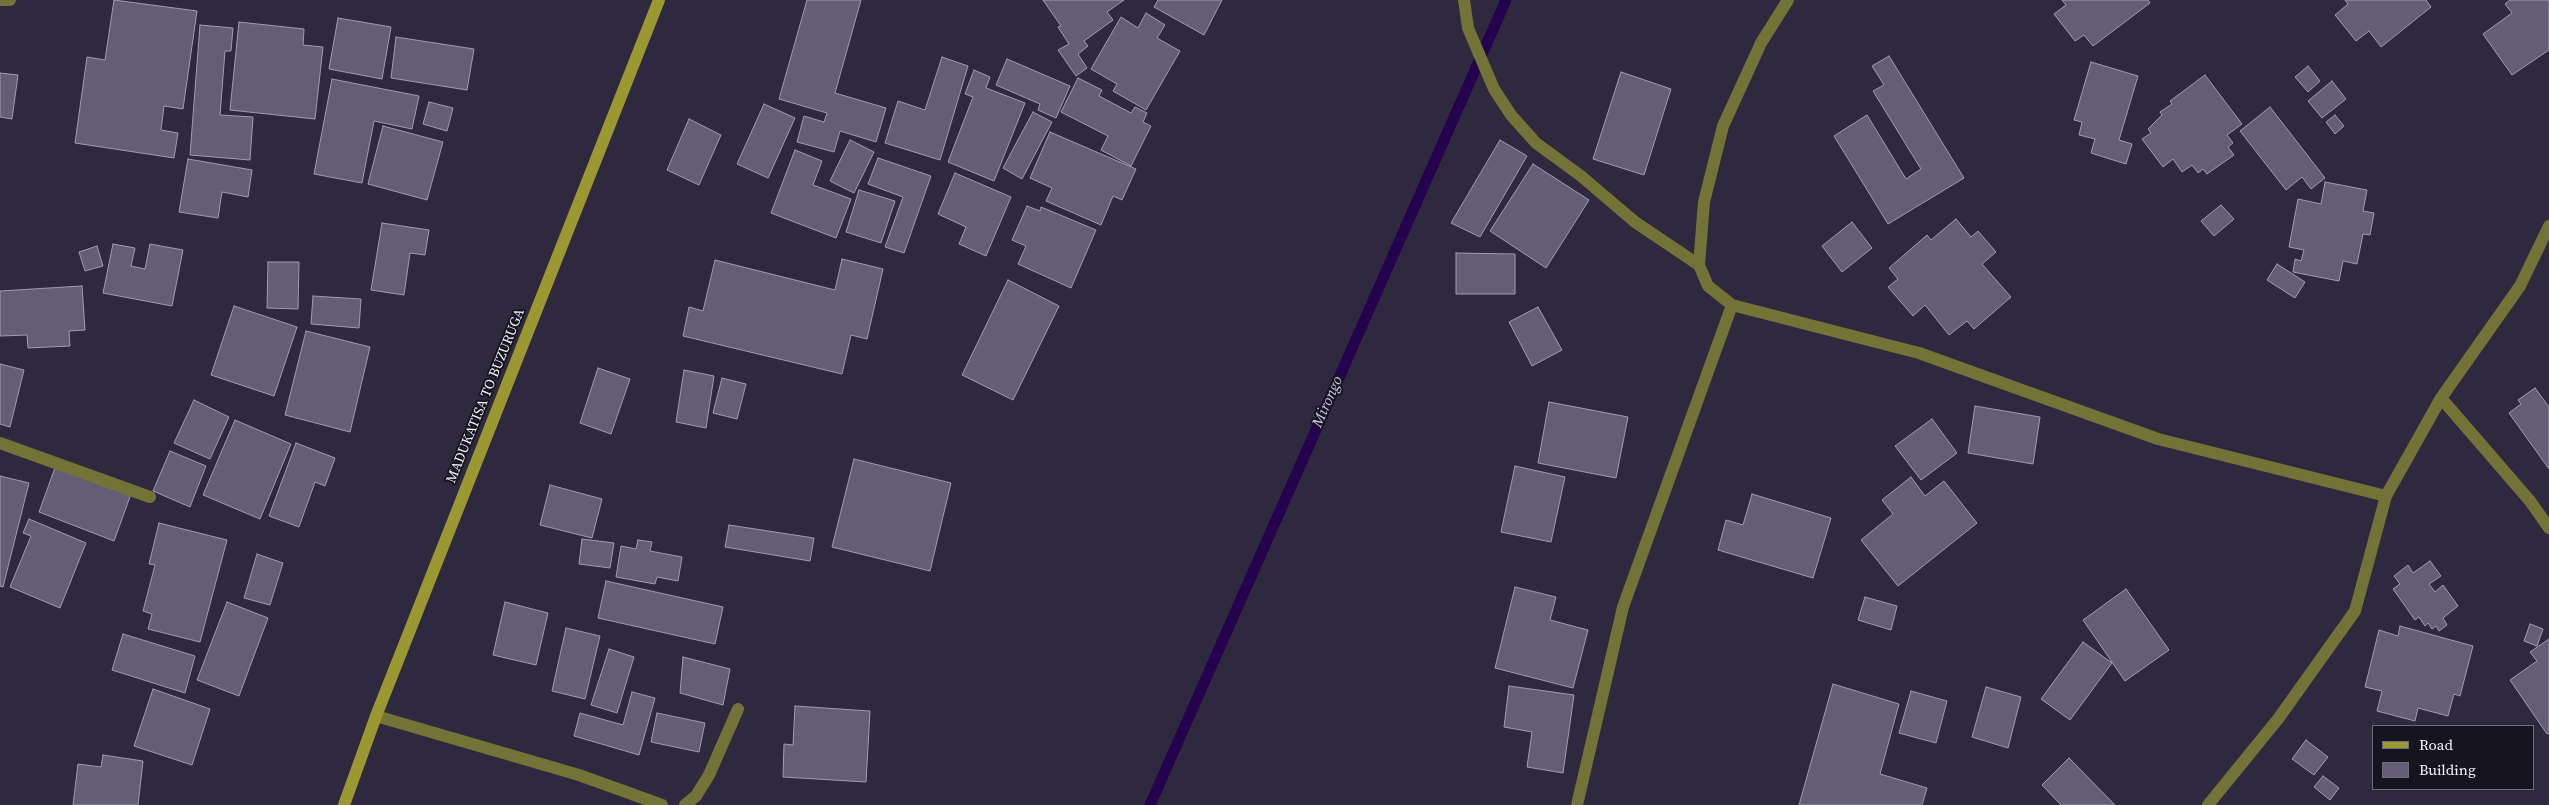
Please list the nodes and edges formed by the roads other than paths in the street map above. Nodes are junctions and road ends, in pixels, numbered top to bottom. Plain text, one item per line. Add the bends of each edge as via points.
1 (0, 0) edge
2 (10, 0) edge
3 (659, 0) edge
4 (1464, 0) edge
5 (1788, 0) edge
6 (2549, 226) edge
7 (1699, 265) junction
8 (1732, 305) junction
9 (2441, 398) junction
10 (0, 443) edge
11 (2386, 496) junction
12 (150, 497) dead end
13 (2549, 528) edge
14 (738, 708) dead end
15 (376, 716) junction
16 (344, 805) edge
17 (662, 805) edge
18 (685, 805) edge
19 (1577, 805) edge
20 (2208, 805) edge

1 - 2 street
3 - 15 main road, MADUKATISA TO BUZURUGA
4 - 7 street via 1468,28 1494,89 1517,122 1536,143 1581,176 1634,222
5 - 7 street via 1761,43 1723,126 1704,202
6 - 9 street via 2520,286
7 - 8 street via 1708,286
8 - 11 street via 1919,353 2158,439
8 - 19 street via 1623,607
9 - 11 street
9 - 13 street via 2530,501
10 - 12 street
11 - 20 street via 2354,611 2278,719
14 - 18 street via 709,775 696,796
15 - 16 main road, MADUKATISA TO BUZURUGA
15 - 17 street via 579,775

